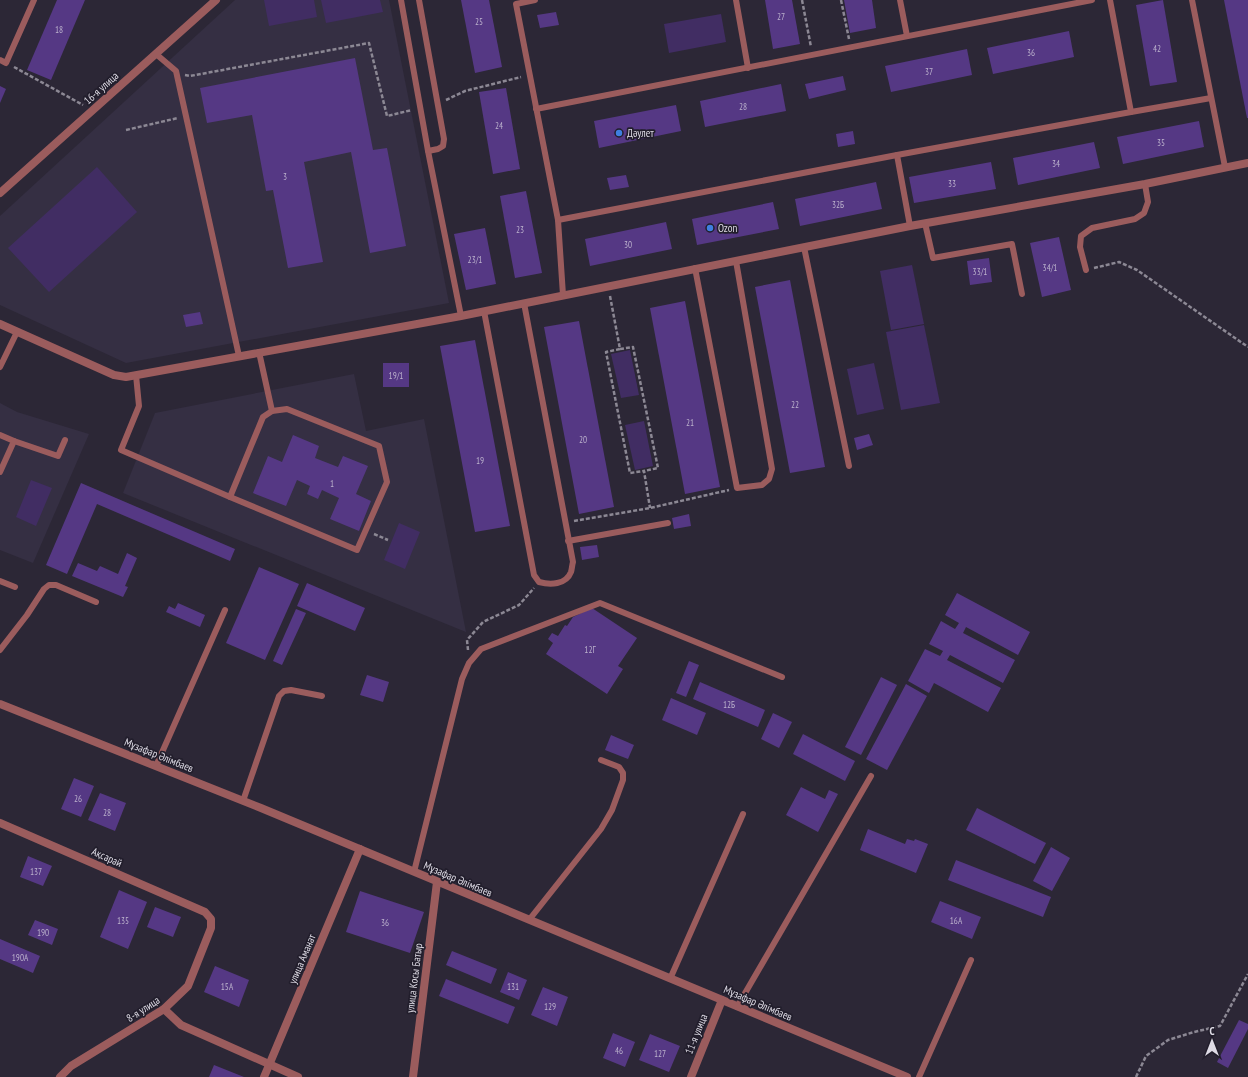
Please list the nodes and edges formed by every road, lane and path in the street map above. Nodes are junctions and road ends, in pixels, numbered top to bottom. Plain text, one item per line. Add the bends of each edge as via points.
1 (34, 0) edge
2 (216, 0) edge
3 (401, 0) edge
4 (419, 0) edge
5 (535, 0) edge
6 (736, 0) edge
7 (802, 0) edge
8 (841, 0) edge
9 (900, 0) edge
10 (1092, 0) edge
11 (1110, 0) edge
12 (1192, 0) edge
13 (907, 36) junction
14 (850, 48) junction
15 (156, 54) junction
16 (812, 56) junction
17 (0, 60) edge
18 (6, 63) junction
19 (748, 68) junction
20 (176, 72) junction
21 (529, 75) junction
22 (1211, 98) junction
23 (438, 104) junction
24 (420, 108) junction
25 (536, 109) junction
26 (93, 110) junction
27 (1131, 112) junction
28 (186, 117) junction
29 (126, 130) dead end
30 (428, 151) junction
31 (897, 155) junction
32 (1248, 162) edge
33 (1225, 167) junction
34 (1145, 184) junction
35 (0, 193) edge
36 (558, 220) junction
37 (925, 223) junction
38 (910, 226) junction
39 (804, 247) junction
40 (736, 261) junction
41 (695, 268) junction
42 (1086, 270) joint
43 (608, 286) junction
44 (1022, 294) dead end
45 (563, 295) junction
46 (524, 303) junction
47 (484, 311) junction
48 (461, 316) junction
49 (0, 324) edge
50 (17, 332) junction
51 (1248, 348) edge
52 (620, 349) junction
53 (259, 352) junction
54 (239, 356) junction
55 (0, 367) edge
56 (136, 375) junction
57 (272, 411) junction
58 (0, 435) edge
59 (65, 440) dead end
60 (14, 441) junction
61 (849, 466) dead end
62 (644, 471) junction
63 (0, 472) edge
64 (737, 488) junction
65 (230, 497) junction
66 (650, 508) junction
67 (565, 523) junction
68 (668, 523) dead end
69 (365, 530) junction
70 (388, 540) dead end
71 (568, 540) junction
72 (0, 581) edge
73 (539, 582) junction
74 (15, 587) dead end
75 (96, 602) dead end
76 (225, 610) dead end
77 (0, 650) edge
78 (469, 663) junction
79 (782, 677) dead end
80 (322, 696) dead end
81 (0, 704) edge
82 (601, 760) dead end
83 (156, 766) junction
84 (871, 776) dead end
85 (243, 801) junction
86 (743, 814) dead end
87 (0, 823) edge
88 (360, 849) junction
89 (414, 872) junction
90 (437, 882) junction
91 (205, 912) joint
92 (529, 920) junction
93 (971, 960) dead end
94 (1248, 974) edge
95 (670, 978) junction
96 (722, 1000) junction
97 (737, 1007) junction
98 (164, 1009) junction
99 (270, 1064) junction
100 (60, 1077) edge
101 (264, 1077) edge
102 (298, 1077) edge
103 (413, 1077) edge
104 (691, 1077) edge
105 (907, 1077) edge
106 (919, 1077) edge
107 (1136, 1077) edge

1 - 18 lane
2 - 15 street, 16-я улица
3 - 24 lane
4 - 23 lane
5 - 21 lane via 516,4
6 - 19 lane
7 - 16 path
8 - 14 path
9 - 13 lane
10 - 13 lane
11 - 27 lane
12 - 22 lane
13 - 14 lane
14 - 16 lane
15 - 20 lane
15 - 26 street, 16-я улица
16 - 19 lane
17 - 18 lane
18 - 26 path
19 - 25 lane
20 - 24 path via 190,76 369,43 387,116
20 - 28 lane
21 - 23 path via 465,91
21 - 25 lane
22 - 27 lane
22 - 33 lane
23 - 30 lane via 443,146
24 - 30 lane
25 - 36 lane
26 - 35 street, 16-я улица
27 - 31 lane
28 - 29 path
28 - 54 lane
30 - 48 lane
31 - 36 lane
31 - 38 lane
32 - 33 street
33 - 34 street
34 - 37 street
34 - 42 lane via 1148,202 1144,213 1135,219 1092,228 1081,236 1080,247
36 - 45 lane
37 - 38 street
37 - 44 lane via 933,258 1012,244
38 - 39 street
39 - 40 street
39 - 61 lane
40 - 41 street
40 - 64 lane via 772,469 769,479 762,485
41 - 43 street
41 - 64 lane
42 - 51 path via 1119,262 1137,270
43 - 45 street
43 - 52 path
45 - 46 street
46 - 47 street
46 - 67 lane
47 - 48 street
47 - 73 lane via 534,575
48 - 53 street
49 - 50 street
50 - 55 lane
50 - 56 street via 114,375
52 - 62 path via 633,347 658,468
52 - 62 path via 606,352 630,473
53 - 54 street
53 - 57 lane
54 - 56 street
56 - 65 lane via 139,406 121,450
57 - 65 lane via 262,417
57 - 69 lane via 287,409 379,446 387,482
58 - 60 lane
59 - 60 lane via 58,456
60 - 63 lane
62 - 66 path
64 - 66 path
65 - 69 lane via 357,550
66 - 67 path
67 - 71 lane
68 - 71 lane
69 - 70 path
71 - 73 lane via 573,562 571,573 564,581 548,584
72 - 74 lane
73 - 78 path via 519,605 483,622 467,640
75 - 77 lane via 56,585 49,585
76 - 83 lane
78 - 79 lane via 481,649 600,603
78 - 89 lane via 462,679
80 - 85 lane via 291,690 284,691 279,696
81 - 83 street, Мұзафар Әлімбаев
82 - 92 lane via 620,767 623,773 612,810 601,829
83 - 85 street, Мұзафар Әлімбаев
84 - 97 lane
85 - 88 street, Мұзафар Әлімбаев
86 - 95 lane
87 - 91 street, Ақсарай
88 - 89 street, Мұзафар Әлімбаев
88 - 99 street, улица Аманат
89 - 90 street, Мұзафар Әлімбаев
90 - 92 street, Мұзафар Әлімбаев
90 - 103 street, улица Косы Батыр
91 - 98 street, 8-я улица via 211,919 211,928 188,986
92 - 95 street, Мұзафар Әлімбаев
93 - 106 lane
94 - 107 path via 1220,1026 1168,1040 1146,1056
95 - 96 street, Мұзафар Әлімбаев
96 - 97 street, Мұзафар Әлімбаев
96 - 104 street, 11-я улица
97 - 105 street, Мұзафар Әлімбаев
98 - 99 street via 181,1025
98 - 100 street, 8-я улица via 71,1066
99 - 101 street, улица Аманат
99 - 102 street

